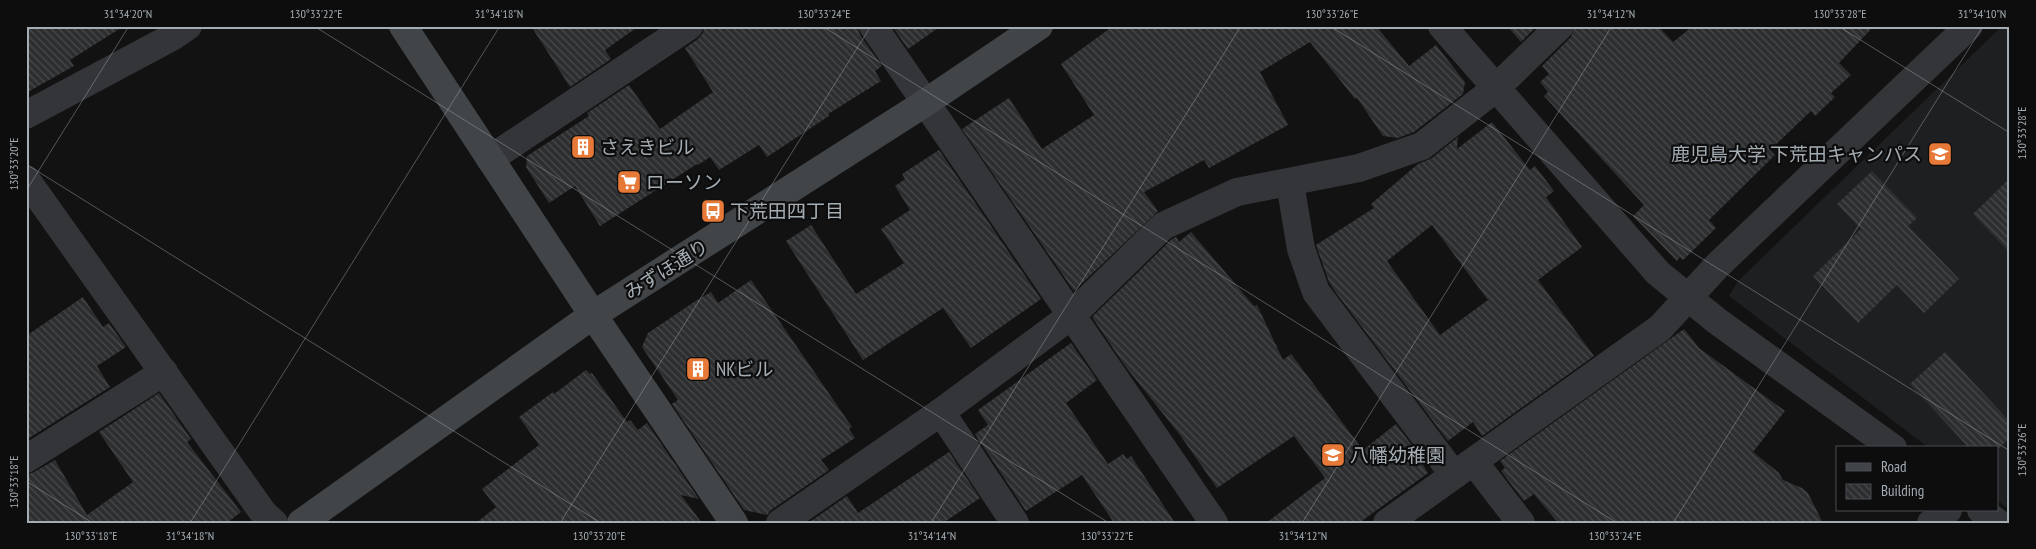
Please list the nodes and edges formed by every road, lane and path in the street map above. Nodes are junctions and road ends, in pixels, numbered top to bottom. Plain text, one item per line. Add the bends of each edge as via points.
1 (188, 26) edge
2 (403, 26) edge
3 (689, 26) edge
4 (873, 26) edge
5 (1039, 26) edge
6 (1442, 26) edge
7 (1560, 26) edge
8 (1969, 26) edge
9 (1496, 88) junction
10 (925, 103) junction
11 (26, 116) edge
12 (490, 159) junction
13 (26, 179) edge
14 (1290, 183) junction
15 (1688, 298) junction
16 (593, 315) junction
17 (1072, 316) junction
18 (164, 372) junction
19 (941, 412) junction
20 (1890, 446) edge
21 (26, 459) edge
22 (1464, 468) junction
23 (1945, 512) edge
24 (1984, 512) edge
25 (274, 523) edge
26 (301, 523) edge
27 (734, 523) edge
28 (780, 523) edge
29 (1015, 523) edge
30 (1214, 523) edge
31 (1387, 523) edge
32 (1522, 523) edge
33 (1931, 523) edge
34 (1998, 523) edge

1 - 11 street
2 - 12 street
3 - 12 street
4 - 10 street
5 - 10 street, みずほ通り
6 - 9 street
7 - 9 street
8 - 15 street via 1717,266
9 - 14 street via 1422,146 1359,168
9 - 15 street via 1658,273
10 - 16 street, みずほ通り
10 - 17 street
12 - 16 street
13 - 18 street
14 - 17 street via 1237,192 1163,226
14 - 22 street via 1302,249 1316,292
15 - 20 street
15 - 22 street via 1660,328
16 - 26 street, みずほ通り
16 - 27 street
17 - 19 street
17 - 30 street
18 - 21 street
18 - 25 street via 264,514
19 - 28 street
19 - 29 street
22 - 31 street
22 - 32 street
23 - 33 street
24 - 34 street

